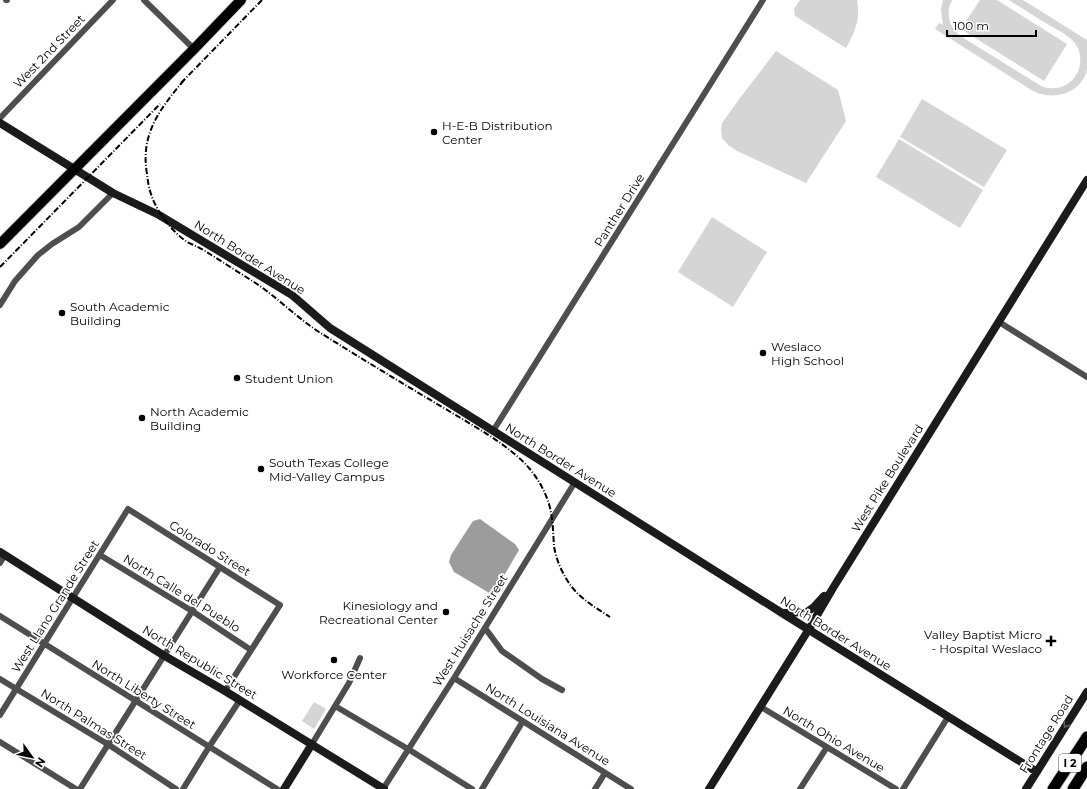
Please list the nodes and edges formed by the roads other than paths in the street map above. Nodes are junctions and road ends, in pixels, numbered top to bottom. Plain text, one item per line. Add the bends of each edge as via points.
1 (113, 0) edge
2 (144, 0) edge
3 (241, 0) edge
4 (763, 0) edge
5 (194, 49) junction
6 (0, 118) edge
7 (0, 123) edge
8 (74, 169) junction
9 (1087, 180) edge
10 (113, 193) junction
11 (0, 244) edge
12 (0, 305) edge
13 (999, 322) junction
14 (1087, 377) edge
15 (493, 431) junction
16 (575, 482) junction
17 (128, 509) joint
18 (2, 554) edge
19 (100, 555) junction
20 (0, 563) edge
21 (220, 567) junction
22 (833, 588) junction
23 (73, 598) junction
24 (192, 611) junction
25 (782, 613) junction
26 (0, 616) edge
27 (485, 628) junction
28 (809, 629) junction
29 (44, 644) junction
30 (251, 650) junction
31 (163, 655) junction
32 (360, 658) dead end
33 (454, 678) junction
34 (0, 679) edge
35 (16, 689) junction
36 (562, 690) dead end
37 (225, 691) junction
38 (1087, 692) edge
39 (240, 700) junction
40 (135, 701) junction
41 (335, 706) junction
42 (761, 707) junction
43 (0, 714) edge
44 (948, 717) junction
45 (523, 721) junction
46 (1087, 737) edge
47 (0, 742) edge
48 (312, 744) junction
49 (109, 745) junction
50 (208, 747) junction
51 (827, 747) junction
52 (408, 749) junction
53 (1087, 767) edge
54 (1037, 772) junction
55 (605, 773) junction
56 (893, 788) edge
57 (76, 789) edge
58 (80, 789) edge
59 (176, 789) edge
60 (183, 789) edge
61 (277, 789) edge
62 (284, 789) edge
63 (383, 789) edge
64 (472, 789) edge
65 (482, 789) edge
66 (595, 789) edge
67 (631, 789) edge
68 (710, 789) edge
69 (800, 789) edge
70 (902, 789) edge
71 (1026, 789) edge
72 (1053, 789) edge
73 (1073, 789) edge

1 - 6 street, West 2nd Street
2 - 5 street
3 - 5 main road
4 - 15 street, Panther Drive
5 - 8 main road
7 - 8 street, North Border Avenue
8 - 10 street, North Border Avenue
8 - 11 main road
9 - 13 street, West Pike Boulevard
10 - 12 street via 79,227 38,255 15,281
10 - 15 street, North Border Avenue via 159,215 292,295 330,328
13 - 14 street
13 - 22 street, West Pike Boulevard
15 - 16 street, North Border Avenue
16 - 25 street, North Border Avenue
16 - 27 street, West Huisache Street
17 - 19 street, West Llano Grande Street
17 - 21 street, Colorado Street
18 - 20 street
18 - 23 street, North Republic Street
19 - 23 street, West Llano Grande Street
19 - 24 street, North Calle del Pueblo
21 - 24 street
21 - 30 street, Colorado Street via 280,606
22 - 25 street via 807,612
22 - 28 street, West Pike Boulevard
23 - 29 street, West Llano Grande Street
23 - 31 street, North Republic Street
24 - 30 street, North Calle del Pueblo
24 - 31 street
25 - 28 street, North Border Avenue
26 - 29 street, North Liberty Street
27 - 33 street, West Huisache Street
27 - 36 street via 502,651
28 - 42 street, West Pike Boulevard
28 - 44 street, North Border Avenue
29 - 35 street, West Llano Grande Street
29 - 40 street, North Liberty Street
30 - 37 street
31 - 37 street, North Republic Street
31 - 40 street
32 - 41 street
33 - 45 street, North Louisiana Avenue
33 - 52 street, West Huisache Street
34 - 35 street, North Palmas Street
35 - 43 street, West Llano Grande Street
35 - 49 street, North Palmas Street
37 - 39 street, North Republic Street
38 -> 54 street, Frontage Road
39 - 48 street, North Republic Street
39 - 50 street
40 - 49 street
40 - 50 street, North Liberty Street
41 - 48 street
41 - 52 street
42 - 51 street, North Ohio Avenue
42 - 68 street, West Pike Boulevard
44 - 54 street, North Border Avenue
44 - 70 street
45 - 55 street, North Louisiana Avenue
45 - 65 street
46 - 72 highway, I 2
47 - 57 street
48 - 62 street
48 - 63 street, North Republic Street
49 - 58 street
49 - 59 street, North Palmas Street
50 - 60 street
50 - 61 street, North Liberty Street
51 - 56 street, North Ohio Avenue
51 - 69 street
52 - 63 street, West Huisache Street
52 - 64 street
53 - 73 highway, I 2
54 - 71 street, Frontage Road
55 - 66 street
55 - 67 street, North Louisiana Avenue

